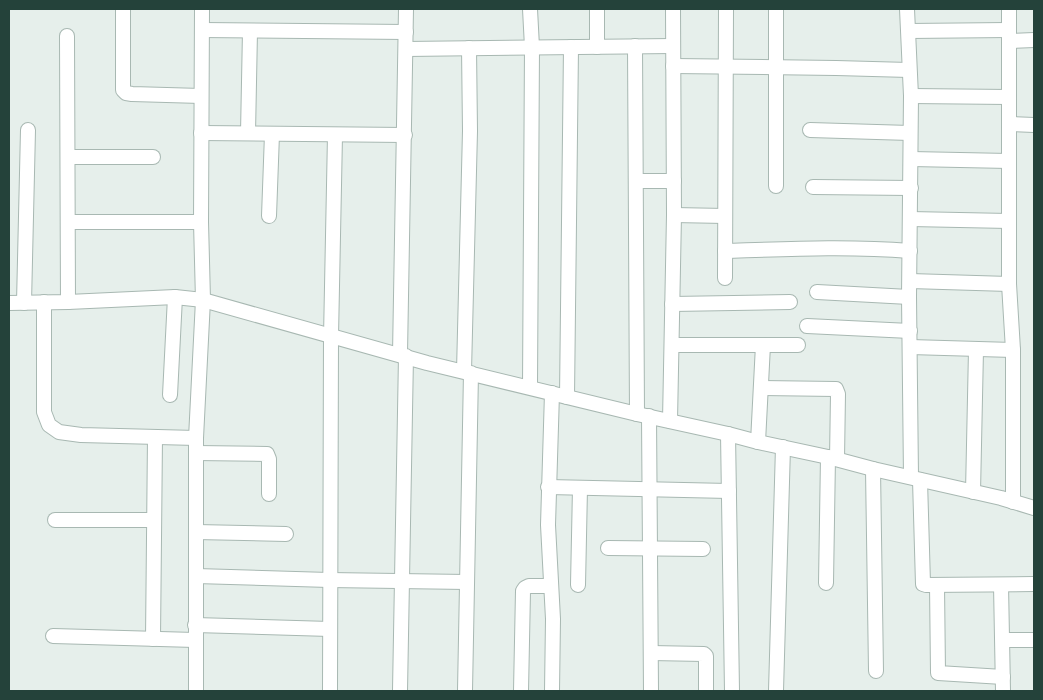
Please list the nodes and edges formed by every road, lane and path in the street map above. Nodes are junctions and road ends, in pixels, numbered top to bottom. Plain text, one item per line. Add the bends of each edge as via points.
1 (123, 9) edge
2 (202, 9) edge
3 (406, 9) edge
4 (530, 9) edge
5 (597, 9) edge
6 (673, 9) edge
7 (726, 9) edge
8 (776, 9) edge
9 (907, 9) edge
10 (1009, 9) edge
11 (202, 30) junction
12 (250, 31) junction
13 (909, 31) junction
14 (406, 32) junction
15 (1009, 35) junction
16 (66, 36) dead end
17 (1034, 40) edge
18 (635, 46) junction
19 (673, 46) junction
20 (532, 47) junction
21 (571, 47) junction
22 (597, 47) junction
23 (469, 48) junction
24 (406, 49) junction
25 (673, 66) junction
26 (726, 67) junction
27 (776, 68) junction
28 (909, 70) junction
29 (201, 96) junction
30 (911, 96) junction
31 (1009, 97) junction
32 (1009, 124) junction
33 (1034, 125) edge
34 (28, 130) dead end
35 (810, 130) dead end
36 (202, 133) junction
37 (910, 133) junction
38 (248, 134) junction
39 (272, 134) junction
40 (335, 135) junction
41 (405, 136) junction
42 (68, 157) junction
43 (153, 157) dead end
44 (911, 159) junction
45 (1009, 161) junction
46 (636, 181) junction
47 (674, 181) junction
48 (776, 186) dead end
49 (813, 187) dead end
50 (911, 188) junction
51 (674, 215) junction
52 (269, 216) dead end
53 (725, 216) junction
54 (910, 219) junction
55 (1009, 221) junction
56 (68, 222) junction
57 (201, 222) junction
58 (725, 251) junction
59 (910, 251) junction
60 (725, 278) dead end
61 (910, 281) junction
62 (1009, 284) junction
63 (816, 292) dead end
64 (175, 297) junction
65 (909, 297) junction
66 (203, 300) junction
67 (44, 302) junction
68 (68, 302) junction
69 (790, 302) dead end
70 (9, 303) edge
71 (24, 303) junction
72 (672, 304) junction
73 (807, 326) dead end
74 (910, 331) junction
75 (331, 337) junction
76 (672, 345) junction
77 (763, 345) junction
78 (798, 345) dead end
79 (910, 347) junction
80 (976, 350) junction
81 (1013, 350) junction
82 (403, 355) junction
83 (468, 372) junction
84 (530, 388) junction
85 (761, 388) junction
86 (552, 393) junction
87 (170, 395) dead end
88 (568, 397) junction
89 (643, 415) junction
90 (670, 421) junction
91 (728, 434) junction
92 (155, 437) junction
93 (196, 438) junction
94 (758, 442) junction
95 (782, 447) junction
96 (196, 453) junction
97 (832, 458) junction
98 (873, 469) junction
99 (916, 479) junction
100 (548, 487) junction
101 (580, 488) junction
102 (650, 490) junction
103 (729, 491) junction
104 (972, 492) junction
105 (270, 494) dead end
106 (1013, 502) junction
107 (1034, 508) edge
108 (55, 520) dead end
109 (154, 520) junction
110 (196, 532) junction
111 (286, 534) dead end
112 (608, 548) dead end
113 (650, 549) junction
114 (703, 549) dead end
115 (196, 576) junction
116 (329, 580) junction
117 (403, 581) junction
118 (467, 582) junction
119 (826, 583) dead end
120 (1034, 584) edge
121 (578, 585) dead end
122 (937, 585) junction
123 (1001, 585) junction
124 (551, 586) junction
125 (195, 626) junction
126 (330, 629) junction
127 (53, 636) dead end
128 (153, 639) junction
129 (195, 640) junction
130 (1003, 640) junction
131 (1034, 640) edge
132 (651, 653) junction
133 (876, 671) dead end
134 (1003, 677) junction
135 (196, 691) edge
136 (330, 691) edge
137 (400, 691) edge
138 (465, 691) edge
139 (521, 691) edge
140 (552, 691) edge
141 (651, 691) edge
142 (706, 691) edge
143 (732, 691) edge
144 (776, 691) edge
145 (1003, 691) edge

1 - 29 street via 123,90 132,94
2 - 11 street
3 - 14 street
4 - 20 street
5 - 22 street
6 - 19 street
7 - 26 street
8 - 27 street
9 - 13 street
10 - 15 street
11 - 12 street
11 - 29 street
12 - 14 street
12 - 38 street
13 - 15 street
13 - 28 street
14 - 24 street
15 - 17 street
15 - 31 street
16 - 42 street
18 - 19 street
18 - 22 street
18 - 46 street
19 - 25 street
20 - 21 street
20 - 23 street
20 - 84 street
21 - 22 street
21 - 88 street
23 - 24 street
23 - 83 street
24 - 41 street
25 - 26 street
25 - 47 street
26 - 27 street
26 - 53 street
27 - 28 street
27 - 48 street
28 - 30 street
29 - 36 street
30 - 31 street
30 - 37 street
31 - 32 street
32 - 33 street
32 - 45 street
34 - 71 street
35 - 37 street
36 - 38 street
36 - 57 street
37 - 44 street
38 - 39 street
39 - 40 street
39 - 52 street
40 - 41 street
40 - 75 street
41 - 82 street
42 - 43 street
42 - 56 street
44 - 45 street
44 - 50 street
45 - 55 street
46 - 47 street
46 - 89 street
47 - 51 street
49 - 50 street
50 - 54 street
51 - 53 street
51 - 72 street
53 - 58 street
54 - 55 street
54 - 59 street
55 - 62 street
56 - 57 street
56 - 68 street
57 - 66 street
58 - 59 street via 821,247
58 - 60 street
59 - 61 street
61 - 62 street
61 - 65 street
62 - 81 street
63 - 65 street
64 - 66 street
64 - 68 street
64 - 87 street
65 - 74 street
66 - 75 street
66 - 93 street
67 - 68 street
67 - 71 street
67 - 92 street via 44,412 48,425 59,432 81,435
69 - 72 street
70 - 71 street
72 - 76 street
73 - 74 street
74 - 79 street
75 - 82 street
75 - 116 street
76 - 77 street
76 - 90 street
77 - 78 street
77 - 85 street
79 - 80 street
79 - 99 street
80 - 81 street
80 - 104 street
81 - 106 street
82 - 83 street
82 - 117 street
83 - 84 street
83 - 118 street
84 - 86 street
85 - 94 street
85 - 97 street via 836,389
86 - 88 street
86 - 100 street
88 - 89 street
89 - 90 street
89 - 102 street
90 - 91 street
91 - 94 street
91 - 103 street
92 - 93 street
92 - 109 street
93 - 96 street
94 - 95 street
95 - 97 street
95 - 144 street
96 - 105 street via 267,454
96 - 110 street
97 - 98 street
97 - 119 street
98 - 99 street
98 - 133 street
99 - 104 street
99 - 122 street via 922,581 926,585
100 - 101 street
100 - 124 street
101 - 102 street
101 - 121 street
102 - 103 street
102 - 113 street
103 - 143 street
104 - 106 street
106 - 107 street
108 - 109 street
109 - 128 street
110 - 111 street
110 - 115 street
112 - 113 street
113 - 114 street
113 - 132 street
115 - 116 street
115 - 125 street
116 - 117 street
116 - 126 street
117 - 118 street
117 - 137 street
118 - 138 street
120 - 123 street
122 - 123 street
122 - 134 street via 938,673
123 - 130 street
124 - 139 street via 529,586 523,591
124 - 140 street
125 - 126 street
125 - 129 street
126 - 136 street
127 - 128 street
128 - 129 street
129 - 135 street
130 - 131 street
130 - 134 street
132 - 141 street
132 - 142 street via 704,654
134 - 145 street

